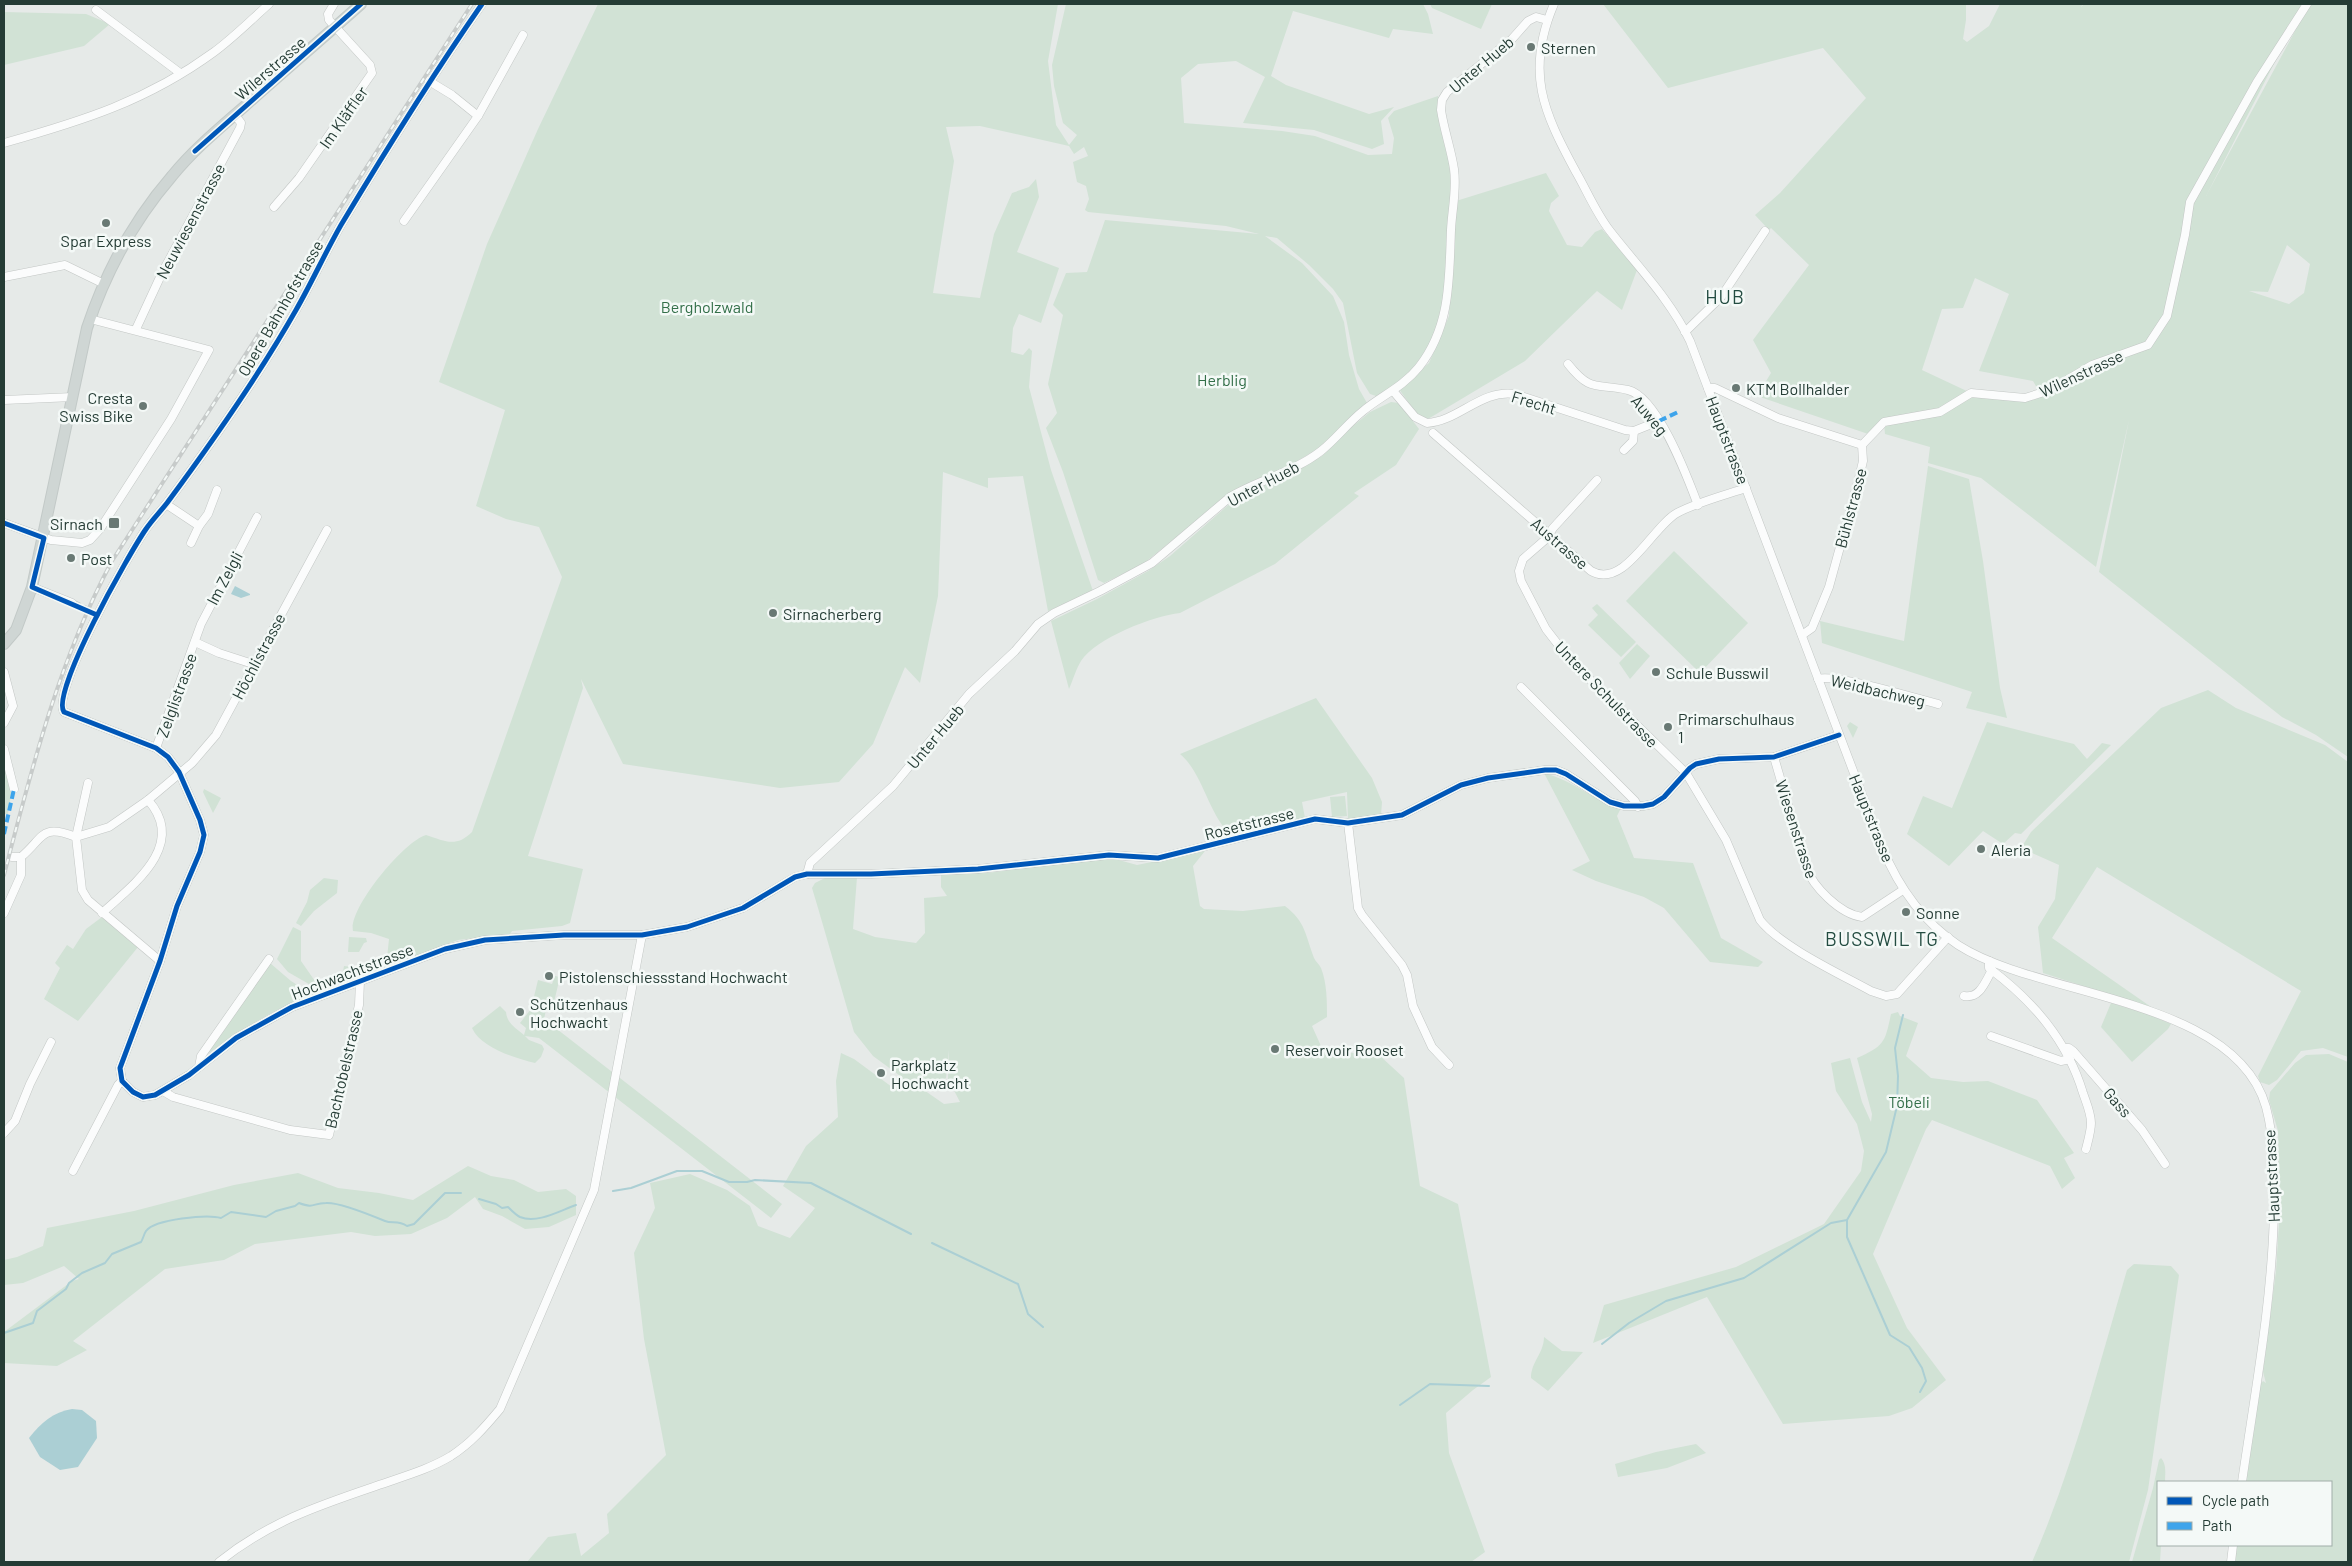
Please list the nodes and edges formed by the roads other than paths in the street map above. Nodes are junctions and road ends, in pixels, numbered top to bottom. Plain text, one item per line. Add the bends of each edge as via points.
1 (269, 4) edge
2 (334, 4) edge
3 (361, 4) edge
4 (482, 4) edge
5 (1554, 4) edge
6 (2308, 4) edge
7 (96, 10) dead end
8 (1547, 20) junction
9 (334, 27) junction
10 (523, 35) dead end
11 (180, 73) junction
12 (429, 81) junction
13 (235, 115) junction
14 (478, 116) junction
15 (4, 143) edge
16 (274, 207) dead end
17 (404, 221) dead end
18 (1765, 231) dead end
19 (4, 277) edge
20 (104, 284) junction
21 (90, 319) junction
22 (136, 329) junction
23 (1685, 332) junction
24 (1568, 364) dead end
25 (1708, 388) junction
26 (1394, 392) junction
27 (72, 397) junction
28 (4, 400) edge
29 (1659, 421) junction
30 (1634, 431) junction
31 (1433, 433) dead end
32 (1862, 445) junction
33 (1624, 450) dead end
34 (1597, 480) dead end
35 (1746, 488) junction
36 (217, 490) dead end
37 (166, 504) junction
38 (1698, 506) junction
39 (257, 516) dead end
40 (4, 523) edge
41 (199, 526) junction
42 (327, 530) dead end
43 (1549, 535) junction
44 (44, 538) junction
45 (192, 543) dead end
46 (32, 586) junction
47 (72, 604) tunnel mouth
48 (1802, 636) junction
49 (194, 642) junction
50 (4, 644) edge
51 (253, 664) junction
52 (4, 672) edge
53 (1818, 679) junction
54 (1521, 687) dead end
55 (1938, 704) dead end
56 (4, 723) edge
57 (1839, 734) junction
58 (156, 748) junction
59 (4, 749) edge
60 (1774, 757) junction
61 (179, 772) junction
62 (1686, 773) junction
63 (88, 782) dead end
64 (14, 788) dead end
65 (148, 800) junction
66 (1638, 807) junction
67 (1348, 823) junction
68 (76, 837) junction
69 (12, 857) dead end
70 (21, 857) junction
71 (806, 874) junction
72 (1903, 890) junction
73 (4, 913) edge
74 (102, 913) junction
75 (642, 935) junction
76 (1948, 937) junction
77 (269, 960) dead end
78 (160, 961) junction
79 (1989, 961) junction
80 (1992, 970) junction
81 (360, 982) junction
82 (1964, 996) dead end
83 (1990, 1036) dead end
84 (51, 1042) dead end
85 (2064, 1048) junction
86 (2070, 1059) junction
87 (1449, 1065) dead end
88 (199, 1067) junction
89 (122, 1081) junction
90 (163, 1092) junction
91 (4, 1133) edge
92 (2086, 1149) dead end
93 (2165, 1164) dead end
94 (73, 1171) dead end
95 (2242, 1481) edge
96 (2233, 1546) edge
97 (219, 1562) edge
98 (2231, 1562) edge

1 - 11 street via 214,52
2 - 9 street via 328,14
3 - 9 main road, Wilerstrasse
4 - 12 street, Obere Bahnhofstrasse
5 - 8 street, Hauptstrasse
6 - 32 street, Wilenstrasse via 2257,82 2190,202 2167,316 2148,344 2092,365 2050,390 2026,398 1971,393 1940,412 1884,422
7 - 11 street
8 - 23 street, Hauptstrasse via 1539,72 1552,127 1608,229 1663,295
8 - 26 street, Unter Hueb via 1536,17 1528,21 1512,39 1446,92 1442,100 1455,183 1446,311 1428,354
9 - 13 main road, Wilerstrasse
9 - 16 street, Im Kläffler via 370,64 372,73 299,178
10 - 14 street
11 - 15 street via 114,109
12 - 14 street
12 - 37 street, Obere Bahnhofstrasse via 340,227 261,367
13 - 20 main road, Wilerstrasse via 195,151 155,196
13 - 22 street, Neuwiesenstrasse via 241,123 240,128 162,273
14 - 17 street
18 - 23 street via 1722,298
19 - 20 street via 65,265
20 - 21 main road, Wilerstrasse
21 - 22 street
21 - 27 main road, Wilerstrasse
22 - 44 street via 209,350 171,419 97,533 82,543
23 - 25 street, Hauptstrasse
24 - 29 street, Auweg via 1584,382 1637,395
25 - 32 street, Bühlstrasse via 1715,388 1778,418
25 - 35 street, Hauptstrasse
26 - 30 street, Frecht via 1427,423 1445,418 1487,397 1506,393
26 - 71 street, Unter Hueb via 1364,410 1321,451 1230,497 1140,571 1045,618 969,694 893,786 810,863
27 - 28 street
27 - 44 main road, Wilerstrasse
29 - 30 street
29 - 38 street, Auweg via 1677,452
30 - 33 street
31 - 43 street, Austrasse
32 - 48 street, Bühlstrasse via 1863,461 1829,587 1812,628
34 - 43 street
35 - 38 street, Austrasse
35 - 48 street, Hauptstrasse
36 - 41 street via 208,514
37 - 41 street
37 - 58 street, Obere Bahnhofstrasse via 145,530 95,614 65,684 62,708 73,716
38 - 43 street, Austrasse via 1676,514 1618,572 1604,576 1592,571
39 - 49 street, Im Zelgli
40 - 44 street
41 - 45 street
42 - 51 street, Höchlistrasse
43 - 62 street, Untere Schulstrasse via 1520,565 1520,576 1531,604 1570,660
44 - 46 main road, Wilerstrasse
46 - 47 street
46 - 50 main road via 16,630
48 - 53 street, Hauptstrasse
49 - 51 street
49 - 58 street, Zelglistrasse
51 - 61 street, Höchlistrasse via 216,735 192,763
52 - 56 street via 13,706
53 - 55 street, Weidbachweg via 1845,681
53 - 57 street, Hauptstrasse
54 - 66 street via 1635,800
57 - 60 street, Rosetstrasse
57 - 72 street, Hauptstrasse via 1882,847
58 - 61 street
59 - 64 street
60 - 62 street, Rosetstrasse via 1719,759 1696,764
60 - 72 street, Wiesenstrasse via 1806,867 1818,889 1843,908 1862,917
61 - 65 street, Höchlistrasse
61 - 78 street via 204,835
62 - 66 street, Rosetstrasse via 1664,797 1653,804
62 - 76 street via 1726,840 1760,920 1775,936 1871,991 1886,996 1896,994
63 - 68 street
65 - 68 street, Höchlistrasse via 109,827
65 - 74 street via 162,825 155,856 145,873
66 - 67 street, Rosetstrasse via 1610,802 1566,774 1546,770 1461,785 1410,812
67 - 71 street, Rosetstrasse via 1315,819 1158,858 1109,855 978,869
67 - 87 street via 1358,908 1402,965 1413,1006 1432,1047
68 - 70 street via 62,831 50,832 32,844
68 - 74 street via 82,890
69 - 70 street
70 - 73 street via 21,875
71 - 75 street, Hochwachtstrasse via 795,877 743,908 687,927
72 - 76 street, Hauptstrasse via 1927,919
74 - 78 street
75 - 81 street, Hochwachtstrasse via 485,940 446,949
75 - 97 street via 594,1190 500,1409 479,1433 451,1456 279,1522
76 - 79 street, Hauptstrasse
77 - 88 street via 201,1056
78 - 89 street via 121,1062
79 - 80 street via 1988,966
79 - 95 street, Hauptstrasse via 2136,1006 2184,1026 2230,1054 2250,1074 2261,1094 2273,1149 2274,1228 2267,1307
80 - 82 street via 1979,992 1974,996
80 - 85 street via 2049,1024
81 - 88 street, Hochwachtstrasse via 292,1007 267,1020 236,1038
81 - 90 street, Bachtobelstrasse via 359,1005 330,1135 290,1130
83 - 86 street via 2061,1061
84 - 91 street via 15,1121
85 - 86 street
85 - 93 street, Gass via 2073,1051 2132,1117
86 - 92 street via 2090,1115
88 - 90 street, Hochwachtstrasse
89 - 90 street, Hochwachtstrasse via 132,1092 143,1097
89 - 94 street
96 - 98 street

